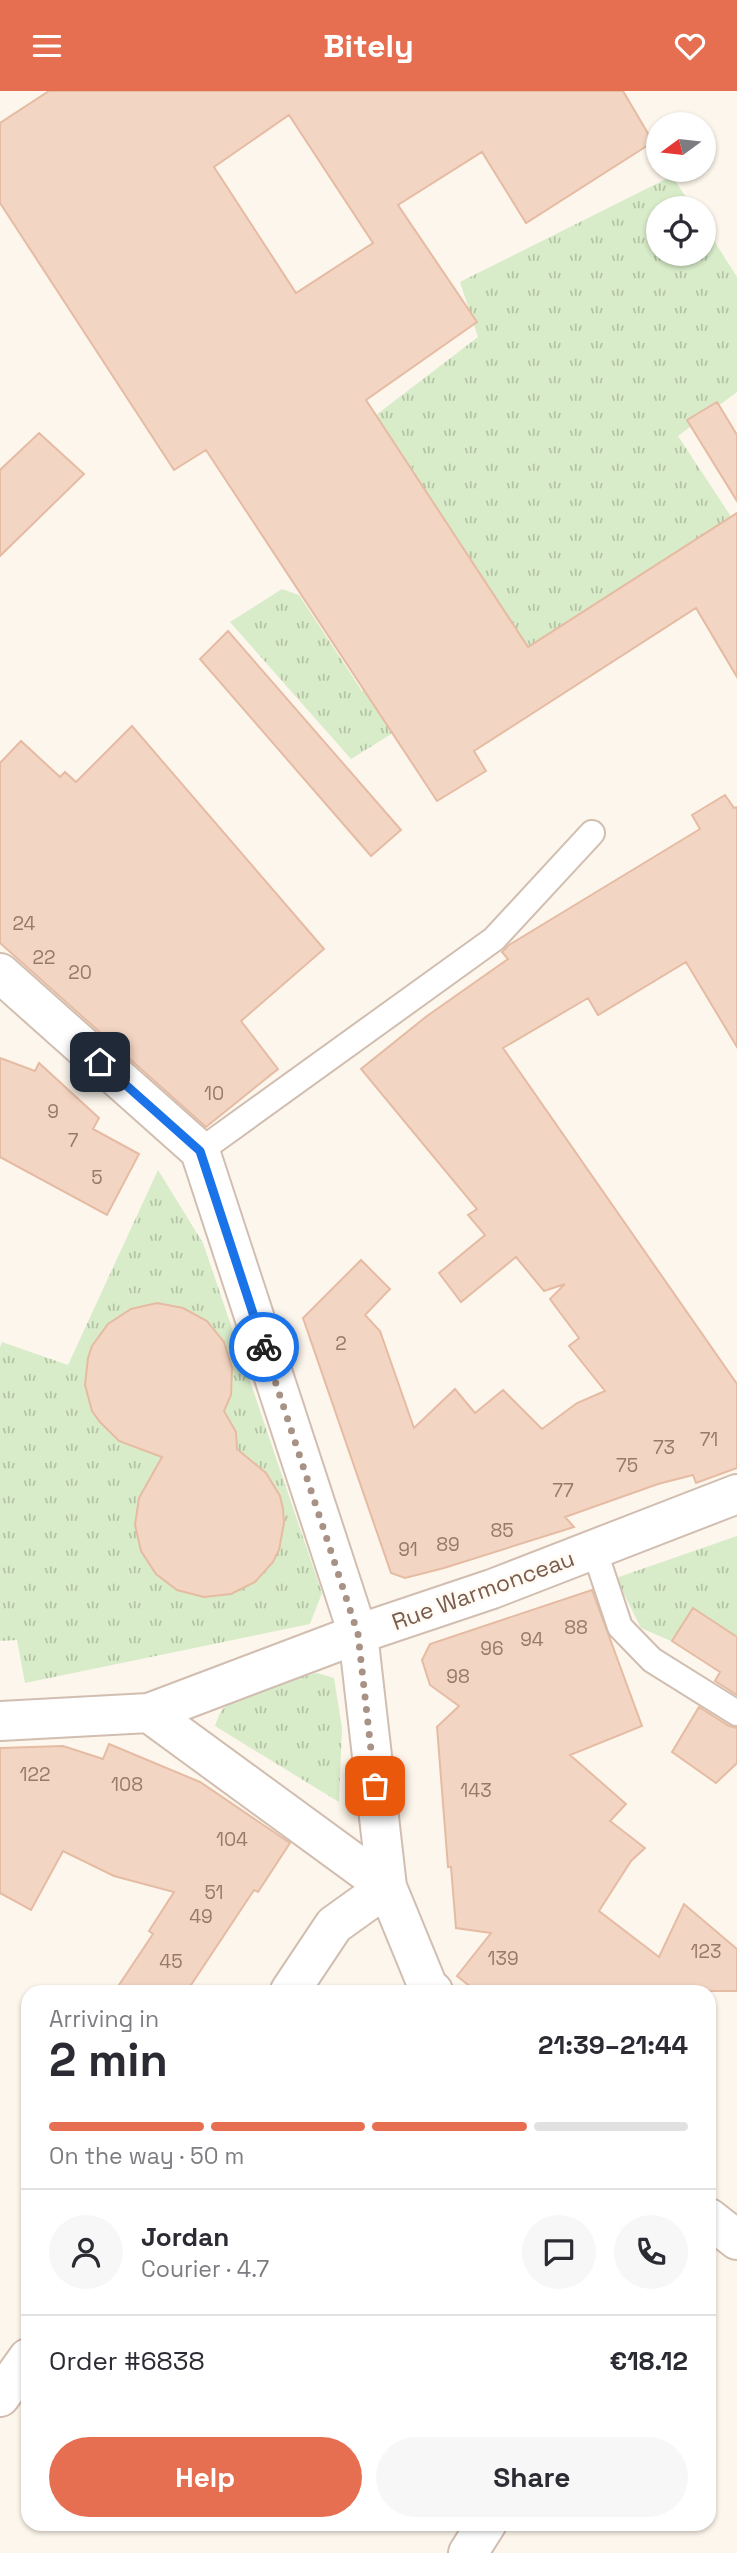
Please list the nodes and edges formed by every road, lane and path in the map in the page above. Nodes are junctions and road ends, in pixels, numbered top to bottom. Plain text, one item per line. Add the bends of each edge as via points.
1 (592, 833) dead end
2 (0, 973) edge
3 (200, 1151) junction
4 (737, 1494) edge
5 (594, 1549) junction
6 (358, 1634) junction
7 (149, 1713) junction
8 (737, 1713) edge
9 (0, 1721) edge
10 (387, 1887) junction
11 (294, 1985) edge
12 (427, 1985) edge
13 (716, 2224) edge
14 (737, 2240) edge
15 (21, 2368) edge
16 (0, 2397) edge
17 (482, 2531) edge
18 (468, 2553) edge

1 - 3 lane via 494,939
2 - 3 street
3 - 6 street
4 - 5 street, Rue Warmonceau
5 - 6 street, Rue Warmonceau
5 - 8 lane via 620,1627 652,1660
6 - 7 street, Rue Warmonceau
6 - 10 street
7 - 9 street, Rue Warmonceau
7 - 10 street
10 - 11 street via 334,1926
10 - 12 street
13 - 14 street
15 - 16 street
17 - 18 street

